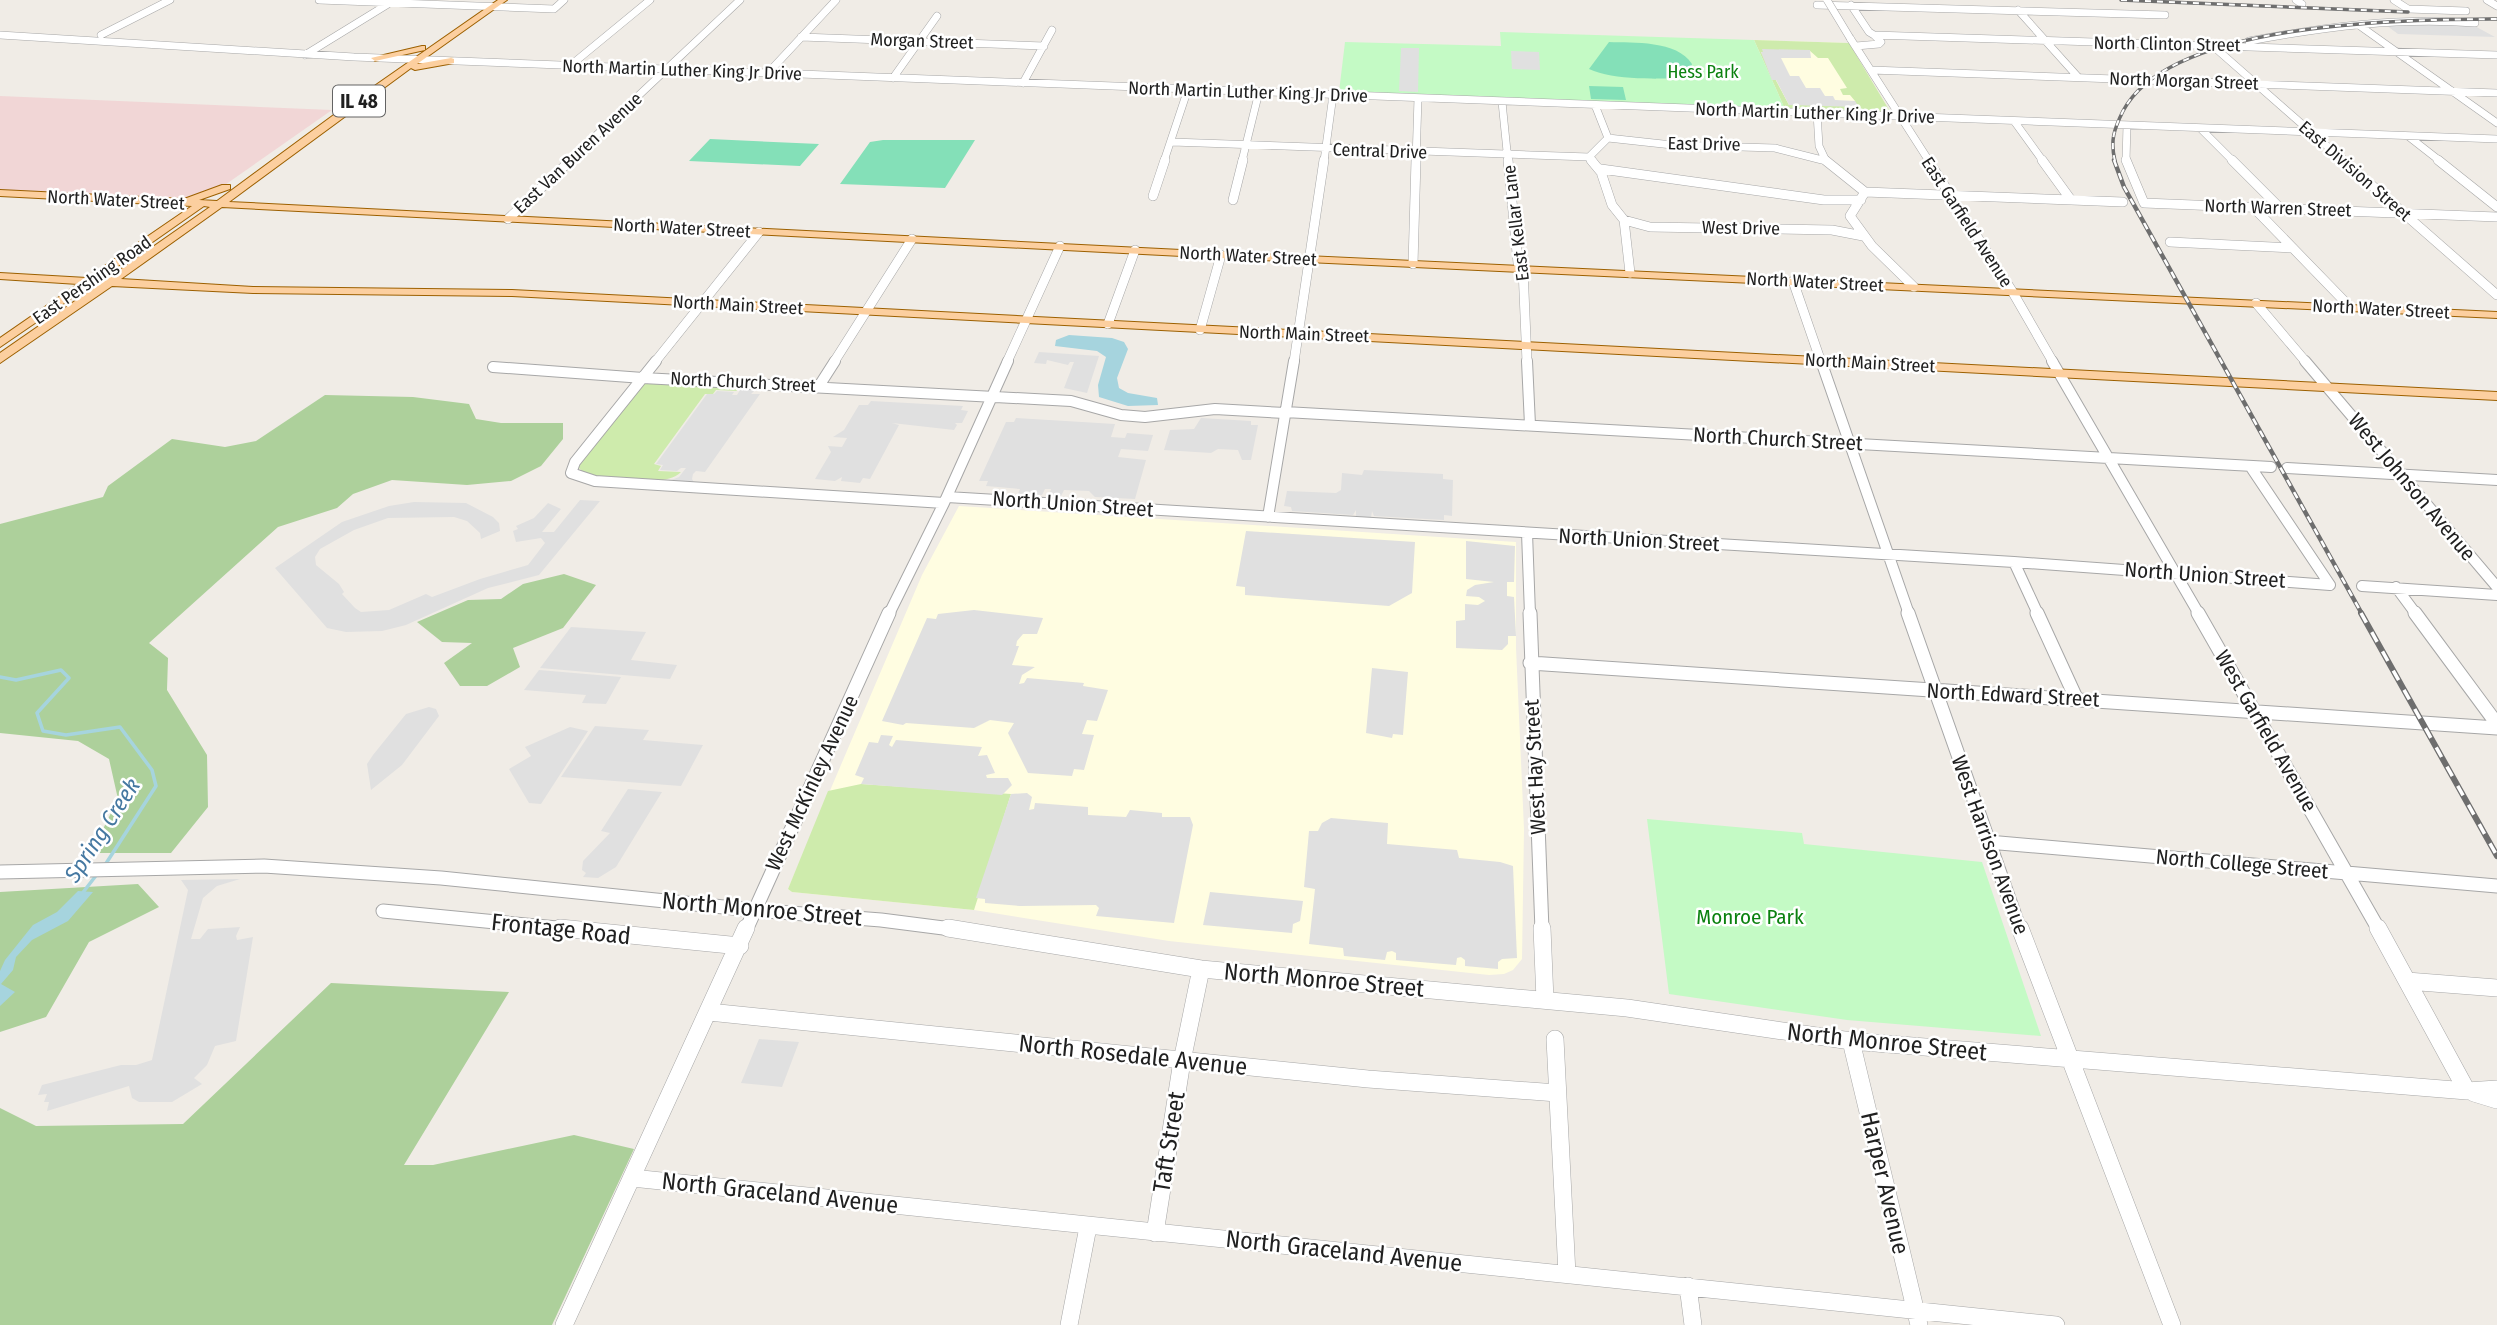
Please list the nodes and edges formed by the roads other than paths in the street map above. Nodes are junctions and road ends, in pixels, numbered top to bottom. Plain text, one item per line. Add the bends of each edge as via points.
1 (170, 0) edge
2 (320, 0) edge
3 (474, 0) edge
4 (503, 0) edge
5 (564, 0) edge
6 (650, 0) edge
7 (740, 0) edge
8 (835, 0) edge
9 (1827, 0) edge
10 (2394, 0) edge
11 (2487, 0) edge
12 (389, 3) junction
13 (489, 4) edge
14 (1817, 5) dead end
15 (1851, 5) junction
16 (463, 6) junction
17 (2497, 6) edge
18 (2018, 10) junction
19 (2466, 11) dead end
20 (2165, 15) dead end
21 (937, 16) dead end
22 (2475, 23) dead end
23 (2360, 26) junction
24 (1052, 30) dead end
25 (0, 35) edge
26 (101, 35) dead end
27 (1874, 35) junction
28 (801, 37) junction
29 (919, 41) junction
30 (2046, 41) junction
31 (1044, 46) junction
32 (1856, 46) junction
33 (2213, 46) junction
34 (2237, 46) junction
35 (422, 48) junction
36 (435, 49) junction
37 (2396, 52) junction
38 (304, 55) junction
39 (2497, 55) edge
40 (375, 58) junction
41 (406, 59) junction
42 (419, 60) junction
43 (451, 61) junction
44 (570, 65) junction
45 (667, 69) junction
46 (1871, 70) junction
47 (402, 71) junction
48 (768, 73) junction
49 (2078, 77) junction
50 (893, 78) junction
51 (1023, 83) junction
52 (2255, 83) junction
53 (1188, 89) junction
54 (2451, 91) junction
55 (1259, 92) junction
56 (2497, 93) edge
57 (1334, 95) junction
58 (1418, 98) junction
59 (1502, 102) junction
60 (1595, 105) junction
61 (1817, 113) junction
62 (1899, 116) junction
63 (2014, 121) junction
64 (2497, 123) edge
65 (2127, 125) junction
66 (2200, 128) junction
67 (2311, 132) junction
68 (2408, 136) junction
69 (1608, 138) junction
70 (2497, 139) edge
71 (1172, 142) junction
72 (1247, 145) junction
73 (1818, 148) junction
74 (1325, 149) junction
75 (1800, 151) junction
76 (1416, 153) junction
77 (1508, 156) junction
78 (1589, 157) junction
79 (1822, 160) junction
80 (1601, 169) junction
81 (1634, 176) junction
82 (1614, 185) junction
83 (226, 187) junction
84 (238, 191) junction
85 (1865, 192) junction
86 (4, 194) edge
87 (1951, 195) junction
88 (1153, 196) dead end
89 (1233, 200) dead end
90 (1824, 200) junction
91 (2071, 200) junction
92 (1861, 201) junction
93 (2123, 202) dead end
94 (166, 203) junction
95 (2144, 203) joint
96 (200, 205) junction
97 (218, 206) junction
98 (2253, 207) junction
99 (2497, 207) edge
100 (2280, 208) junction
101 (398, 213) junction
102 (2405, 214) junction
103 (2497, 217) edge
104 (1851, 218) junction
105 (508, 219) junction
106 (1624, 220) junction
107 (1650, 227) junction
108 (1832, 230) junction
109 (759, 232) junction
110 (1626, 234) junction
111 (1863, 236) junction
112 (912, 239) junction
113 (2170, 242) dead end
114 (1060, 246) junction
115 (2293, 248) junction
116 (1135, 250) junction
117 (134, 251) junction
118 (1221, 255) junction
119 (1311, 259) junction
120 (1413, 264) junction
121 (1522, 269) junction
122 (1630, 273) junction
123 (0, 276) edge
124 (54, 279) junction
125 (91, 281) junction
126 (1793, 281) junction
127 (110, 282) junction
128 (155, 285) junction
129 (1914, 287) junction
130 (2012, 290) junction
131 (2497, 295) edge
132 (74, 300) junction
133 (703, 303) junction
134 (2256, 303) junction
135 (2351, 308) junction
136 (867, 312) junction
137 (2497, 315) edge
138 (1029, 319) junction
139 (1108, 324) junction
140 (1200, 330) junction
141 (1299, 332) junction
142 (0, 343) edge
143 (1527, 345) junction
144 (0, 359) edge
145 (1819, 360) junction
146 (493, 367) dead end
147 (2059, 374) junction
148 (643, 378) junction
149 (820, 386) junction
150 (2327, 387) junction
151 (993, 396) junction
152 (2497, 396) edge
153 (1285, 412) junction
154 (1530, 425) junction
155 (1849, 443) junction
156 (2108, 457) junction
157 (2250, 466) junction
158 (2271, 467) dead end
159 (2287, 468) dead end
160 (2400, 475) junction
161 (2497, 480) edge
162 (946, 500) junction
163 (1268, 517) junction
164 (1527, 533) junction
165 (1890, 555) junction
166 (2014, 562) junction
167 (2174, 572) junction
168 (2362, 586) dead end
169 (2396, 587) junction
170 (2497, 587) edge
171 (2497, 595) edge
172 (1530, 663) junction
173 (1935, 691) junction
174 (2076, 698) junction
175 (2255, 710) junction
176 (2497, 726) edge
177 (1988, 842) junction
178 (69, 871) joint
179 (0, 873) edge
180 (2348, 873) junction
181 (2497, 886) edge
182 (753, 910) junction
183 (383, 912) dead end
184 (740, 946) junction
185 (1201, 969) junction
186 (2407, 981) junction
187 (2497, 988) edge
188 (1545, 1000) junction
189 (709, 1012) junction
190 (1555, 1039) dead end
191 (1851, 1041) junction
192 (2068, 1059) junction
193 (1182, 1061) junction
194 (2497, 1089) edge
195 (2467, 1091) junction
196 (1557, 1093) junction
197 (2497, 1100) edge
198 (632, 1178) junction
199 (1088, 1227) junction
200 (1155, 1233) junction
201 (1567, 1274) junction
202 (1688, 1286) junction
203 (1917, 1317) edge
204 (564, 1325) edge
205 (1069, 1325) edge
206 (1693, 1325) edge
207 (2056, 1325) edge
208 (2172, 1325) edge

1 - 26 street
2 - 12 street
3 - 16 street
4 - 13 main road, IL 48
5 - 13 street via 554,9
6 - 44 street
7 - 45 street, East Van Buren Avenue
8 - 28 street
9 - 32 street, East Garfield Avenue, bridge
10 - 19 street via 2407,9
11 - 17 street
12 - 16 street
12 - 38 street
13 - 16 street
13 - 35 main road, East Pershing Road / IL 48
13 - 36 main road, IL 48
14 - 15 street
15 - 18 street
15 - 27 street
18 - 20 street
18 - 30 street
21 - 29 street
22 - 23 street
23 - 34 street via 2281,35
23 - 37 street
24 - 31 street
25 - 38 street, North Martin Luther King Jr Drive
27 - 30 street, North Clinton Street
27 - 32 street via 1881,43
28 - 29 street, Morgan Street
28 - 48 street
29 - 31 street, Morgan Street
29 - 50 street
30 - 33 street, North Clinton Street
30 - 49 street
31 - 51 street
32 - 46 street, East Garfield Avenue
33 - 34 street, North Clinton Street
33 - 52 street, East Division Street
34 - 37 street, North Clinton Street
35 - 40 main road
35 - 41 main road, East Pershing Road / IL 48
36 - 42 main road, IL 48
36 - 43 main road via 437,56
37 - 39 street, North Clinton Street
37 - 54 street
38 - 40 street, North Martin Luther King Jr Drive
40 - 41 street, North Martin Luther King Jr Drive
41 - 42 street, North Martin Luther King Jr Drive
41 - 83 main road, East Pershing Road / IL 48
42 - 43 street, North Martin Luther King Jr Drive
42 - 47 main road, IL 48
43 - 44 street, North Martin Luther King Jr Drive
43 - 47 main road
44 - 45 street, North Martin Luther King Jr Drive
45 - 48 street, North Martin Luther King Jr Drive
45 - 105 street, East Van Buren Avenue
46 - 49 street, North Morgan Street
46 - 62 street, East Garfield Avenue
47 - 84 main road, IL 48
48 - 50 street, North Martin Luther King Jr Drive
49 - 52 street, North Morgan Street
50 - 51 street, North Martin Luther King Jr Drive
51 - 53 street, North Martin Luther King Jr Drive
52 - 54 street, North Morgan Street
52 - 67 street, East Division Street
53 - 55 street, North Martin Luther King Jr Drive
53 - 71 street
54 - 56 street, North Morgan Street
54 - 64 street
55 - 57 street, North Martin Luther King Jr Drive
55 - 72 street
57 - 58 street, North Martin Luther King Jr Drive
57 - 74 street
58 - 59 street, North Martin Luther King Jr Drive
58 - 76 street
59 - 60 street, North Martin Luther King Jr Drive
59 - 77 street, East Kellar Lane
60 - 61 street, North Martin Luther King Jr Drive
60 - 69 street
61 - 62 street, North Martin Luther King Jr Drive
61 - 73 street
62 - 63 street, North Martin Luther King Jr Drive
62 - 87 street, East Garfield Avenue
63 - 65 street, North Martin Luther King Jr Drive
63 - 91 street
65 - 66 street, North Martin Luther King Jr Drive
65 - 95 street via 2125,160
66 - 67 street, North Martin Luther King Jr Drive
66 - 100 street
67 - 68 street, North Martin Luther King Jr Drive
67 - 102 street, East Division Street
68 - 70 street, North Martin Luther King Jr Drive
68 - 99 street
69 - 75 street, East Drive
69 - 78 street
71 - 72 street, Central Drive
71 - 88 street
72 - 74 street, Central Drive
72 - 89 street
73 - 75 street, East Drive
73 - 79 street
74 - 76 street, Central Drive
74 - 119 street
75 - 79 street, East Drive
76 - 77 street, Central Drive
76 - 120 street
77 - 78 street, Central Drive
77 - 121 street, East Kellar Lane
78 - 80 street
79 - 85 street, East Drive
80 - 81 street
80 - 82 street
81 - 82 street
81 - 90 street
82 - 106 street via 1613,211
83 - 94 main road
83 - 96 main road, East Pershing Road / IL 48
84 - 97 main road, IL 48
84 - 101 main road via 237,198 245,202
85 - 87 street
85 - 92 street
86 - 94 main road, North Water Street
87 - 91 street
87 - 130 street, East Garfield Avenue
90 - 92 street
90 - 104 street
91 - 93 street
92 - 104 street
94 - 96 main road, North Water Street
95 - 98 street, North Warren Street
96 - 97 main road, North Water Street
96 - 117 main road, East Pershing Road / IL 48
97 - 101 main road, North Water Street
97 - 127 main road, IL 48
98 - 100 street, North Warren Street
98 - 115 street
100 - 102 street, North Warren Street
101 - 105 main road, North Water Street
102 - 103 street, North Warren Street
102 - 131 street, East Division Street
104 - 108 street, West Drive
104 - 111 street
105 - 109 main road, North Water Street
106 - 107 street, West Drive
106 - 110 street
107 - 108 street, West Drive
107 - 110 street, West Drive
108 - 111 street, West Drive
109 - 112 main road, North Water Street
109 - 133 street
110 - 122 street
111 - 129 street
112 - 114 main road, North Water Street
112 - 136 street
113 - 115 street
114 - 116 main road, North Water Street
114 - 138 street
115 - 135 street
116 - 118 main road, North Water Street
116 - 139 street
117 - 125 main road, East Pershing Road / IL 48
117 - 127 main road
118 - 119 main road, North Water Street
118 - 140 street
119 - 120 main road, North Water Street
119 - 141 street
120 - 121 main road, North Water Street
121 - 122 main road, North Water Street
121 - 143 street, East Kellar Lane
122 - 126 main road, North Water Street
123 - 124 main road, North Main Street
124 - 125 main road, North Main Street
124 - 132 main road via 68,287
125 - 127 main road, North Main Street
125 - 132 main road, East Pershing Road / IL 48
126 - 129 main road, North Water Street
126 - 145 street
127 - 128 main road, North Main Street
127 - 132 main road, IL 48
128 - 132 main road
128 - 133 main road, North Main Street via 483,292
129 - 130 main road, North Water Street
130 - 134 main road, North Water Street
130 - 147 street, East Garfield Avenue
132 - 142 main road, East Pershing Road / IL 48
132 - 144 main road, IL 48
133 - 136 main road, North Main Street
133 - 148 street
134 - 135 main road, North Water Street
134 - 150 street, West Johnson Avenue
135 - 137 main road, North Water Street
136 - 138 main road, North Main Street
136 - 149 street
138 - 139 main road, North Main Street
138 - 151 street, West McKinley Avenue
139 - 140 main road, North Main Street
140 - 141 main road, North Main Street
141 - 143 main road, North Main Street
141 - 153 street
143 - 145 main road, North Main Street
143 - 154 street, East Kellar Lane
145 - 147 main road, North Main Street
145 - 155 street, West Harrison Avenue
146 - 148 street, North Church Street
147 - 150 main road, North Main Street
147 - 156 street, West Garfield Avenue
148 - 149 street, North Church Street
148 - 162 street, North Union Street via 571,473 583,479
149 - 151 street, North Church Street
150 - 152 main road, North Main Street
150 - 160 street, West Johnson Avenue
151 - 153 street, North Church Street via 1077,401 1121,415 1145,417 1215,410
151 - 162 street, West McKinley Avenue
153 - 154 street, North Church Street
153 - 163 street
154 - 155 street, North Church Street
155 - 156 street, North Church Street
155 - 165 street, West Harrison Avenue
156 - 157 street, North Church Street
156 - 167 street, West Garfield Avenue
157 - 158 street, North Church Street
157 - 167 street, North Union Street via 2330,585
159 - 160 street
160 - 161 street
160 - 170 street, West Johnson Avenue
162 - 163 street, North Union Street
162 - 182 street, West McKinley Avenue via 908,572
163 - 164 street, North Union Street
164 - 165 street, North Union Street
164 - 172 street, West Hay Street
165 - 166 street, North Union Street
165 - 173 street, West Harrison Avenue
166 - 167 street, North Union Street
166 - 174 street
167 - 175 street, West Garfield Avenue
168 - 169 street
169 - 171 street
169 - 176 street
172 - 173 street, North Edward Street
172 - 188 street, West Hay Street
173 - 174 street, North Edward Street
173 - 177 street, West Harrison Avenue
174 - 175 street, North Edward Street
175 - 176 street, North Edward Street
175 - 180 street, West Garfield Avenue
177 - 180 street, North College Street
177 - 192 street, West Harrison Avenue
178 - 179 street
178 - 182 street, North Monroe Street via 315,868
180 - 181 street, North College Street
180 - 186 street, West Garfield Avenue
182 - 184 street, West McKinley Avenue
182 - 185 street, North Monroe Street via 940,927
183 - 184 street, Frontage Road
184 - 189 street, West McKinley Avenue
185 - 188 street, North Monroe Street
185 - 193 street, Taft Street
186 - 187 street
186 - 195 street, West Garfield Avenue
188 - 191 street, North Monroe Street
189 - 193 street, North Rosedale Avenue
189 - 198 street, West McKinley Avenue
190 - 196 street
191 - 192 street, North Monroe Street
191 - 203 street, Harper Avenue
192 - 195 street, North Monroe Street
192 - 208 street, West Harrison Avenue
193 - 196 street, North Rosedale Avenue
193 - 200 street, Taft Street
194 - 195 street, North Monroe Street
195 - 197 street, North Monroe Street
196 - 201 street
198 - 199 street, North Graceland Avenue
198 - 204 street, West McKinley Avenue
199 - 200 street, North Graceland Avenue
199 - 205 street
200 - 201 street, North Graceland Avenue
201 - 202 street, North Graceland Avenue
202 - 203 street, North Graceland Avenue
202 - 206 street
203 - 207 street, North Graceland Avenue

